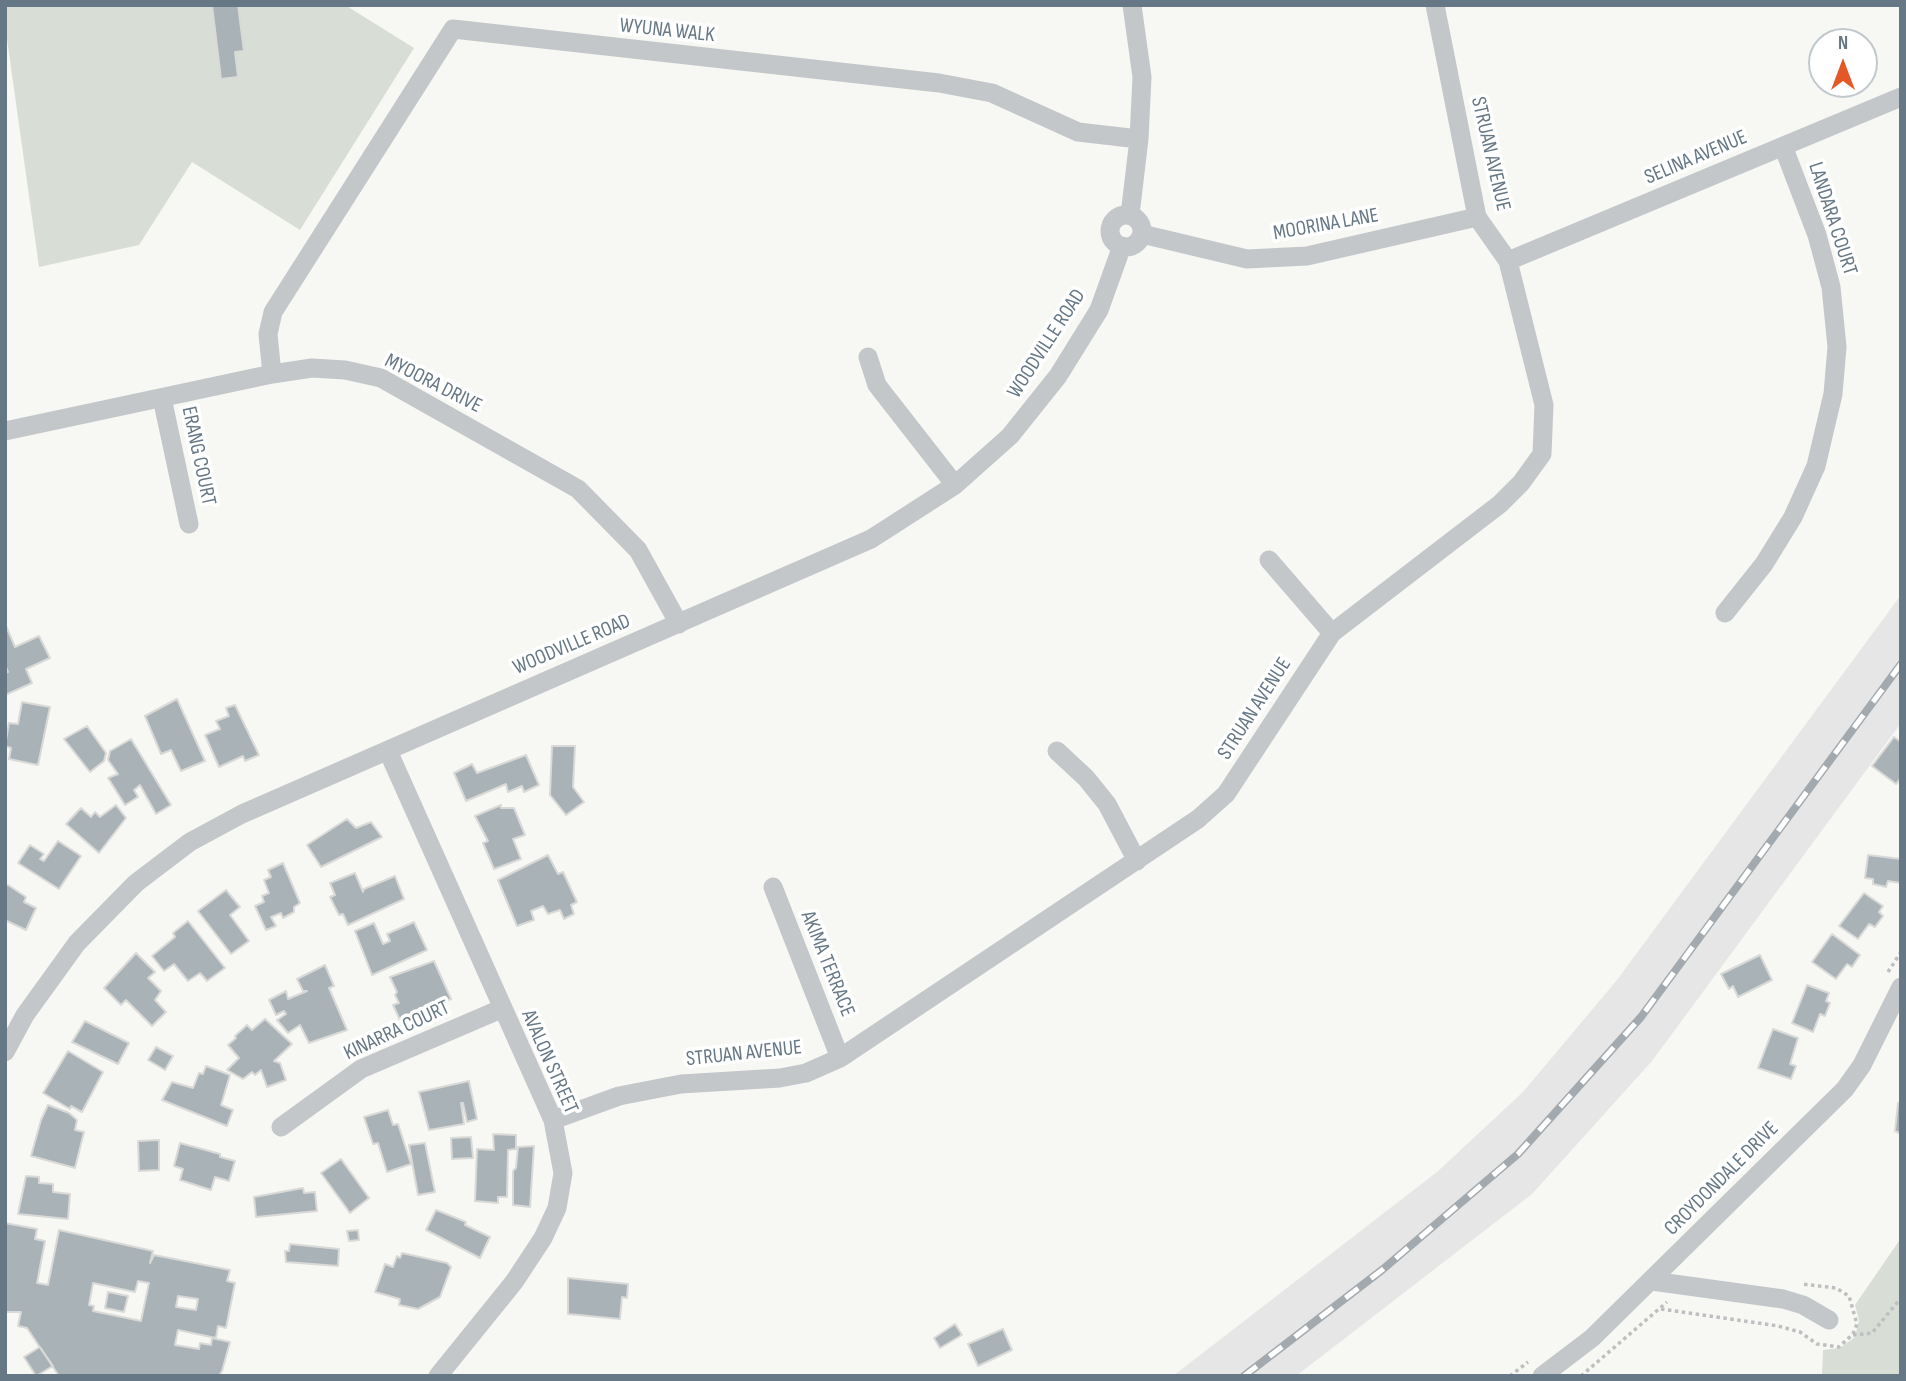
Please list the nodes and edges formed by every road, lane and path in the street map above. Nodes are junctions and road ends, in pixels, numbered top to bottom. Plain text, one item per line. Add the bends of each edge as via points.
1 (1132, 5) edge
2 (1435, 5) edge
3 (1901, 97) edge
4 (1139, 139) junction
5 (1783, 146) junction
6 (1130, 215) junction
7 (1477, 217) junction
8 (1142, 234) junction
9 (1122, 246) junction
10 (1508, 261) junction
11 (868, 357) dead end
12 (272, 374) junction
13 (162, 398) junction
14 (5, 431) edge
15 (955, 485) junction
16 (189, 524) dead end
17 (1269, 560) dead end
18 (1725, 613) dead end
19 (679, 624) junction
20 (1332, 633) junction
21 (387, 751) junction
22 (1057, 751) dead end
23 (1137, 861) junction
24 (773, 887) dead end
25 (1901, 952) edge
26 (1893, 982) edge
27 (501, 1010) junction
28 (5, 1052) edge
29 (840, 1058) junction
30 (552, 1120) junction
31 (281, 1126) dead end
32 (1652, 1280) junction
33 (1901, 1298) edge
34 (1829, 1320) dead end
35 (1853, 1334) dead end
36 (1537, 1368) edge
37 (438, 1376) edge
38 (1510, 1376) edge

1 - 4 street via 1142,77
2 - 7 street, STRUAN AVENUE
3 - 5 street, SELINA AVENUE
4 - 6 street
4 - 12 street, WYUNA WALK via 1078,132 992,93 939,83 453,29 273,312 268,334
5 - 10 street, SELINA AVENUE
5 - 18 street, LANDARA COURT via 1818,234 1831,286 1837,347 1833,394 1816,466 1793,517 1764,564
6 - 8 street via 1138,220
6 - 9 street via 1115,219 1111,228 1112,238
7 - 8 street, MOORINA LANE via 1307,256 1247,260
7 - 10 street, STRUAN AVENUE
8 - 9 street via 1133,245
9 - 15 street, WOODVILLE ROAD via 1099,310 1058,376 1010,436
10 - 20 street, STRUAN AVENUE via 1544,405 1542,454 1500,504
11 - 15 street via 877,385
12 - 13 street, MYOORA DRIVE
12 - 19 street, MYOORA DRIVE via 312,368 381,378 579,489 639,550
13 - 14 street, MYOORA DRIVE
13 - 16 street, ERANG COURT
15 - 19 street, WOODVILLE ROAD via 871,539
17 - 20 street
19 - 21 street, WOODVILLE ROAD
20 - 23 street, STRUAN AVENUE via 1226,793 1198,819
21 - 27 street, AVALON STREET
21 - 28 street, WOODVILLE ROAD via 242,814 190,842 136,883 76,943
22 - 23 street via 1107,804
23 - 29 street, STRUAN AVENUE
24 - 29 street, AKIMA TERRACE
25 - 26 path
26 - 32 street, CROYDONDALE DRIVE via 1862,1065 1845,1089
27 - 30 street, AVALON STREET
27 - 31 street, KINARRA COURT via 361,1069
29 - 30 street, STRUAN AVENUE via 780,1078 681,1084 619,1096
30 - 37 street, AVALON STREET via 563,1172 558,1208 514,1282
32 - 34 street via 1783,1299
32 - 36 street, CROYDONDALE DRIVE via 1592,1338
33 - 35 path via 1872,1333
36 - 38 path

